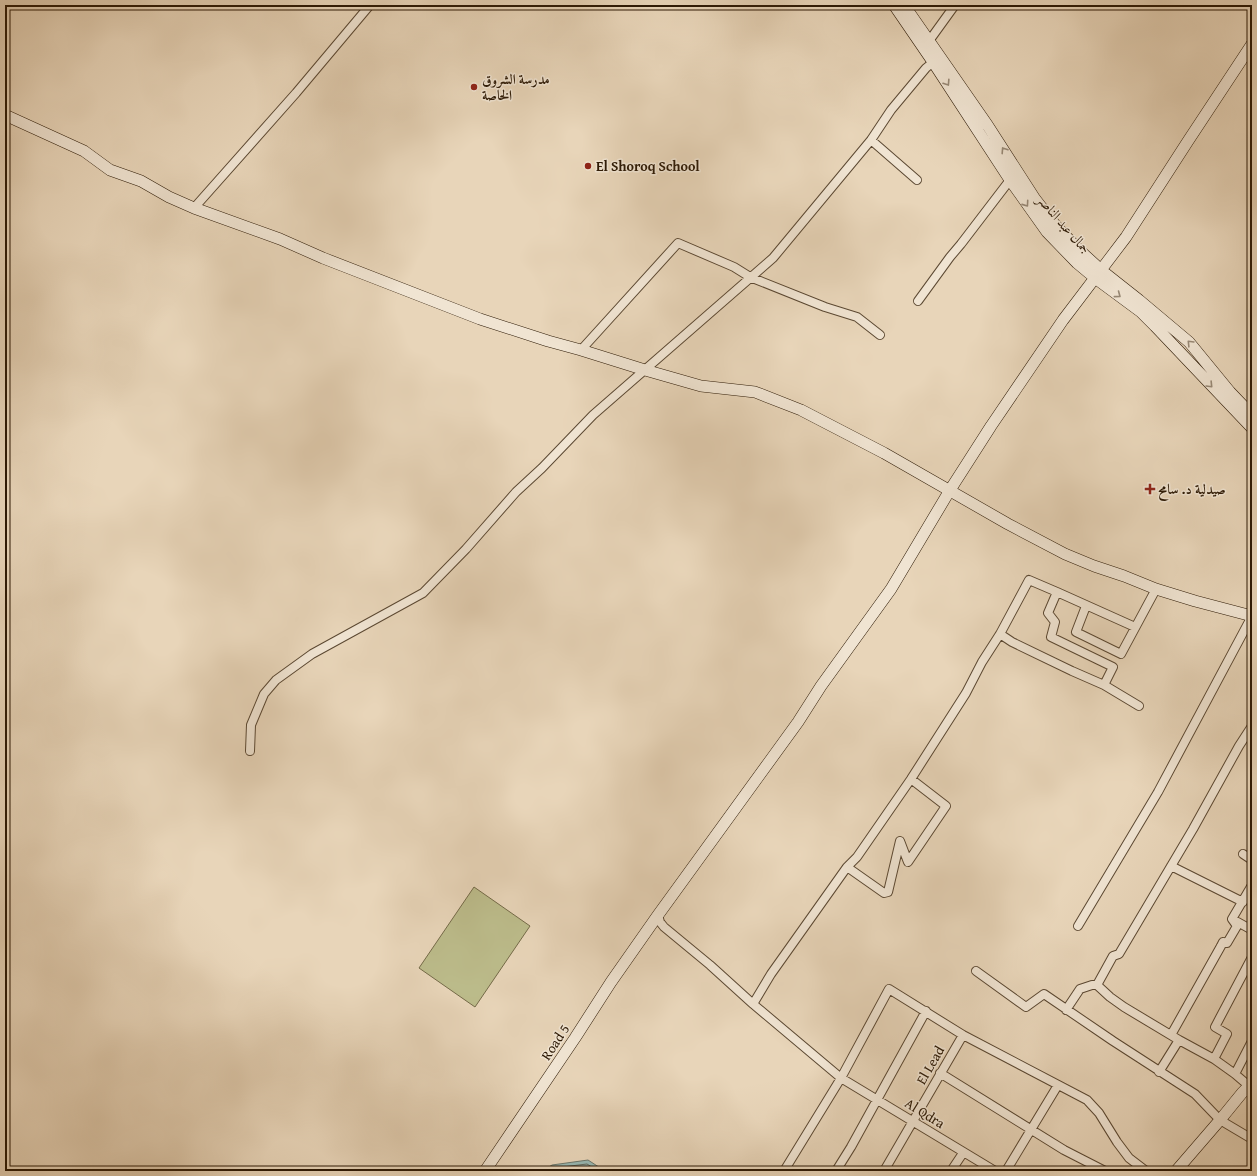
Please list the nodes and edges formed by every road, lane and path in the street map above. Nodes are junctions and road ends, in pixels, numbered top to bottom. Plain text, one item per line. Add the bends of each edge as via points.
1 (370, 5) edge
2 (894, 5) edge
3 (904, 5) edge
4 (955, 5) edge
5 (929, 41) junction
6 (1252, 44) edge
7 (936, 59) junction
8 (5, 115) edge
9 (871, 140) junction
10 (1017, 171) junction
11 (917, 180) dead end
12 (1010, 180) junction
13 (194, 208) junction
14 (1098, 274) junction
15 (750, 277) junction
16 (918, 301) dead end
17 (880, 335) dead end
18 (581, 350) junction
19 (645, 370) junction
20 (1252, 415) edge
21 (1252, 428) edge
22 (950, 490) junction
23 (1156, 589) junction
24 (1057, 592) junction
25 (1086, 606) junction
26 (1252, 616) edge
27 (1135, 627) junction
28 (1000, 634) junction
29 (1104, 685) junction
30 (1139, 706) dead end
31 (1252, 726) edge
32 (250, 751) dead end
33 (911, 779) junction
34 (1243, 854) dead end
35 (1252, 860) edge
36 (1171, 866) junction
37 (847, 867) junction
38 (1252, 885) edge
39 (1243, 902) junction
40 (658, 914) junction
41 (1232, 919) junction
42 (1078, 926) dead end
43 (1251, 928) edge
44 (1252, 958) edge
45 (976, 971) dead end
46 (1097, 985) junction
47 (753, 1004) junction
48 (1066, 1010) junction
49 (926, 1011) junction
50 (963, 1034) junction
51 (1171, 1035) junction
52 (1179, 1040) junction
53 (1252, 1041) edge
54 (1214, 1059) junction
55 (1159, 1072) junction
56 (940, 1073) junction
57 (1235, 1074) junction
58 (841, 1078) junction
59 (1058, 1085) junction
60 (1251, 1085) edge
61 (877, 1100) junction
62 (1220, 1120) junction
63 (913, 1121) junction
64 (1031, 1130) junction
65 (1252, 1139) edge
66 (963, 1153) junction
67 (485, 1171) edge
68 (784, 1171) edge
69 (836, 1171) edge
70 (884, 1171) edge
71 (951, 1171) edge
72 (995, 1171) edge
73 (1006, 1171) edge
74 (1105, 1171) edge
75 (1146, 1171) edge
76 (1176, 1171) edge

1 - 13 street
2 - 7 main road, جمال عبد الناصر
3 - 5 main road, جمال عبد الناصر
4 - 5 street
5 - 7 main road, جمال عبد الناصر
6 - 14 main road, Road 5 via 1126,236
7 - 9 street via 891,110
10 -> 7 main road, جمال عبد الناصر
7 -> 12 main road, جمال عبد الناصر
8 - 13 main road via 84,151 110,170 141,181
9 - 11 street
9 - 15 street via 773,258
10 - 12 street
10 - 14 main road, جمال عبد الناصر via 1056,226
12 -> 14 main road, جمال عبد الناصر via 1047,232 1077,263
12 - 16 street
13 - 18 main road via 280,239 480,319
20 -> 14 main road, جمال عبد الناصر via 1189,342 1139,300
14 -> 21 main road, جمال عبد الناصر via 1141,312
14 - 22 main road, Road 5 via 1036,359
15 - 17 street via 857,317
15 - 18 street via 734,267 678,243
15 - 19 street
18 - 19 main road
19 - 22 main road via 701,386 755,392 775,399 854,437
19 - 32 street via 593,415 516,492 424,593 312,654 276,680 264,694 251,725
22 - 23 main road via 1065,554
22 - 40 main road, Road 5 via 883,600
23 - 26 main road
23 - 27 street
24 - 25 street
24 - 28 street via 1029,580
24 - 29 street via 1048,613 1055,622 1051,637 1113,667
25 - 27 street
25 - 27 street via 1076,632 1121,654
26 - 42 street via 1158,792
28 - 29 street
28 - 33 street
29 - 30 street
31 - 36 street
33 - 37 street via 857,857
33 - 37 street via 946,806 908,862 900,841 888,892 884,893
34 - 35 street
36 - 39 street
36 - 46 street
37 - 47 street via 771,974
38 - 39 street
39 - 41 street
40 - 47 street, Al Qdra via 664,927
40 - 67 main road, Road 5
41 - 43 street
41 - 51 street via 1237,926 1228,943 1223,942
44 - 54 street via 1215,1027 1227,1034
45 - 48 street via 1026,1007 1044,994
46 - 48 street via 1080,989
46 - 51 street via 1124,1007
47 - 58 street, Al Qdra
48 - 55 street
49 - 50 street
49 - 58 street via 889,988
49 - 61 street
50 - 56 street, El Lead
50 - 59 street
51 - 52 street
52 - 54 street
52 - 55 street
53 - 57 street
54 - 57 street
55 - 62 street via 1195,1094
56 - 63 street, El Lead
56 - 64 street
57 - 60 street
58 - 61 street, Al Qdra
58 - 68 street
59 - 64 street
59 - 75 street via 1088,1100 1130,1158
60 - 62 main road
61 - 63 street, Al Qdra
61 - 69 street
62 - 65 street
62 - 76 main road
63 - 66 street, Al Qdra
63 - 70 street, El Lead
64 - 73 street
64 - 74 street
66 - 71 street
66 - 72 street, Al Qdra

